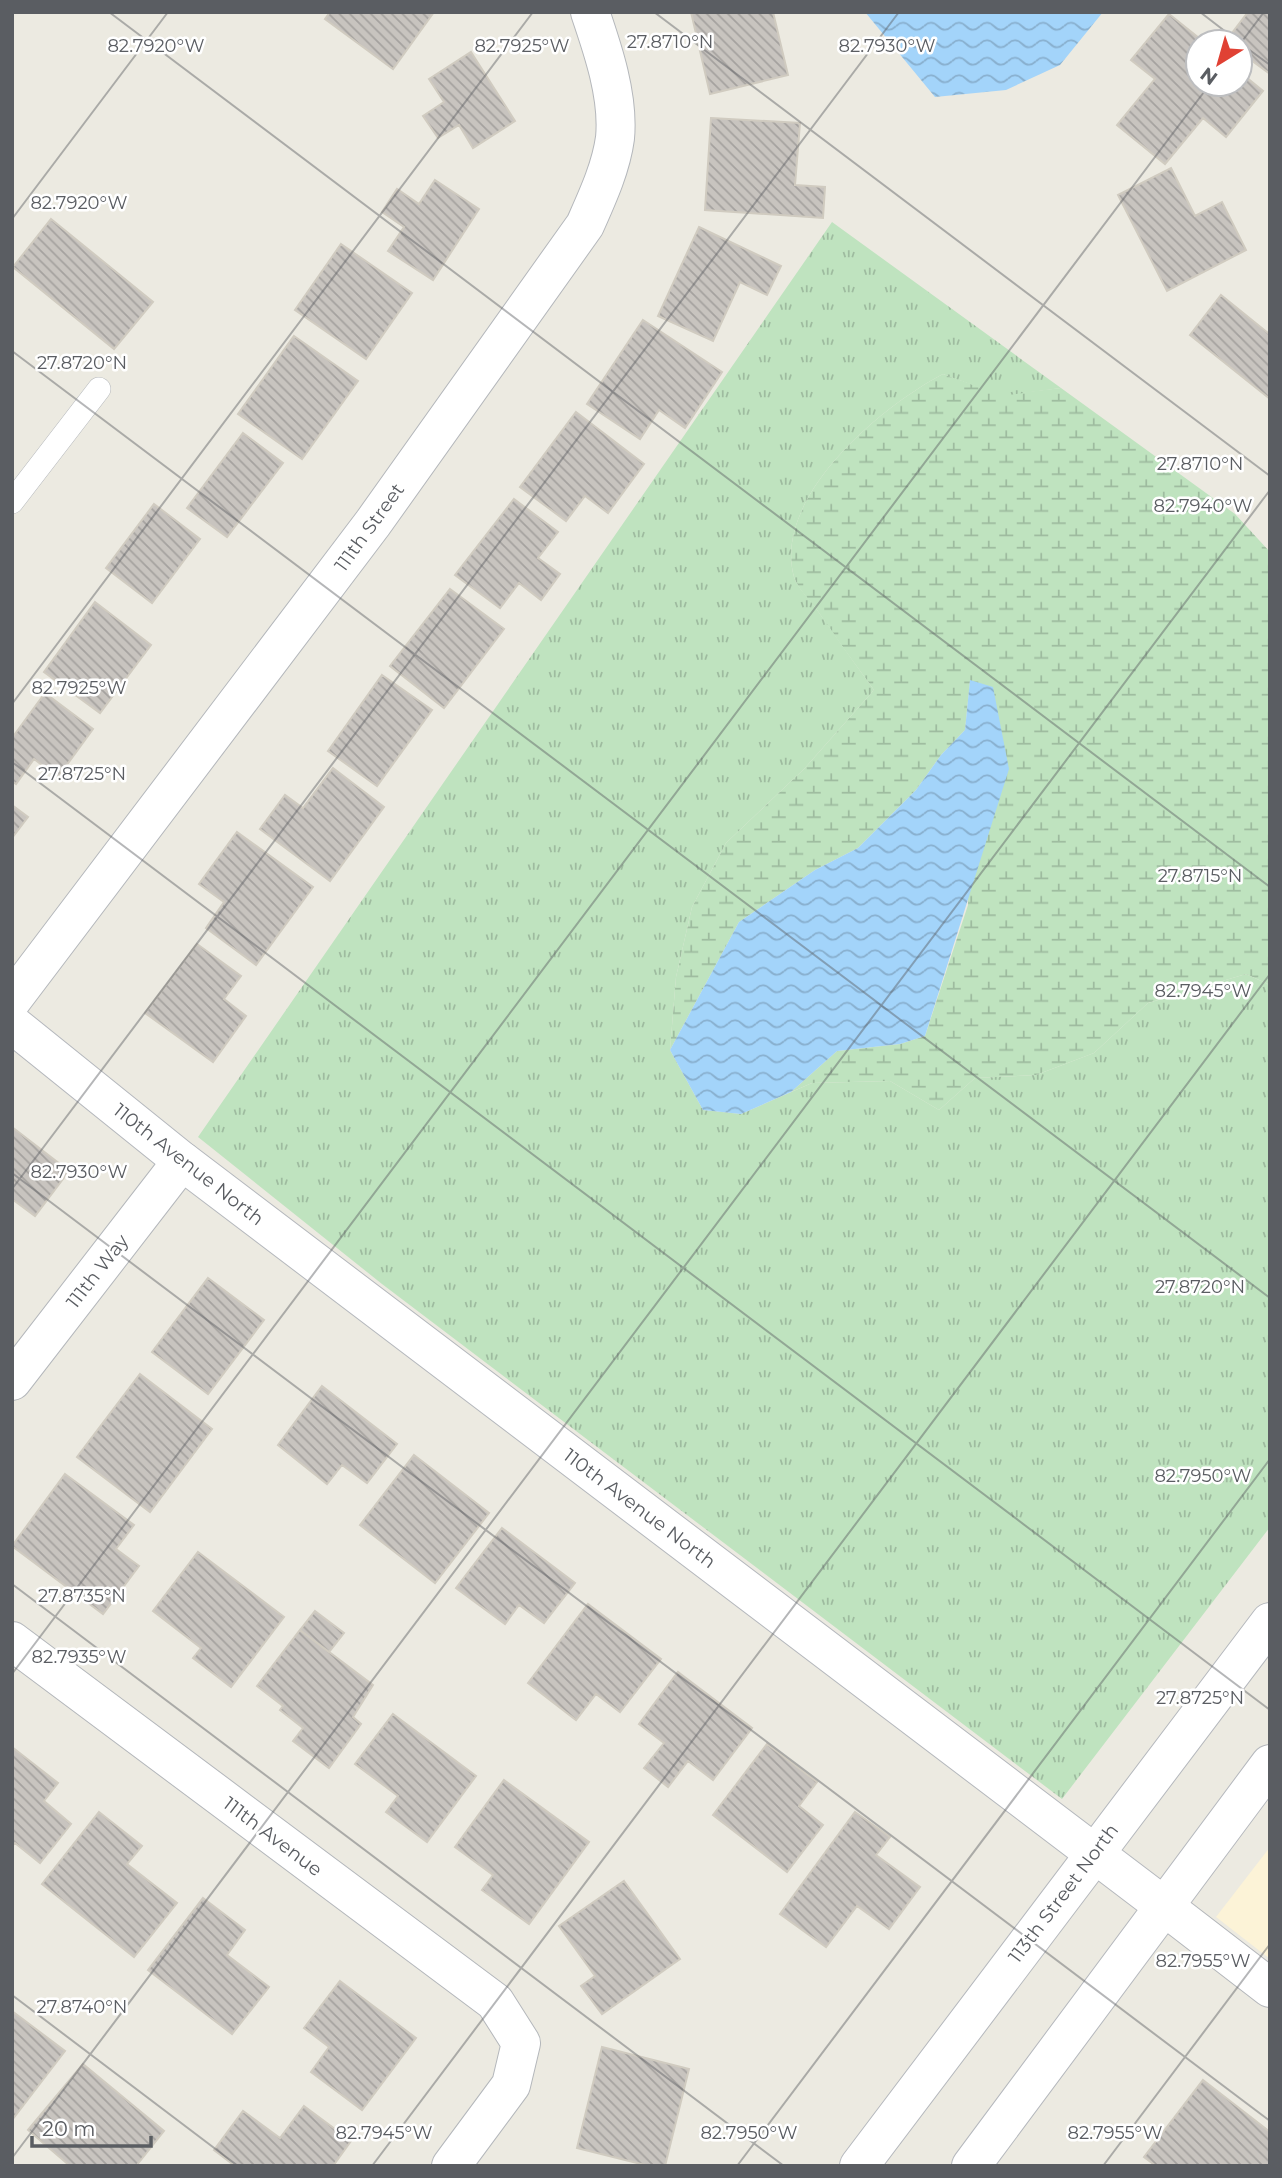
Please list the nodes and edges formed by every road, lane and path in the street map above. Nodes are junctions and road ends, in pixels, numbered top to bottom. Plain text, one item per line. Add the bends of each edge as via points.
1 (590, 12) edge
2 (99, 389) dead end
3 (12, 502) edge
4 (12, 1000) edge
5 (12, 1024) edge
6 (182, 1161) junction
7 (12, 1381) edge
8 (1270, 1622) edge
9 (12, 1641) edge
10 (1270, 1764) edge
11 (1094, 1852) junction
12 (1165, 1907) junction
13 (1270, 1988) edge
14 (451, 2166) edge
15 (859, 2166) edge
16 (971, 2166) edge

1 - 4 street, 111th Street via 611,82 615,138 586,225 373,523
2 - 3 lane
5 - 6 street, 110th Avenue North
6 - 7 street, 111th Way
6 - 11 street, 110th Avenue North
8 - 11 street, 113th Street North
9 - 14 street, 111th Avenue via 495,2002 521,2043 511,2085
10 - 12 street
11 - 12 street, 110th Avenue North
11 - 15 street, 113th Street North
12 - 13 street, 110th Avenue North
12 - 16 street

